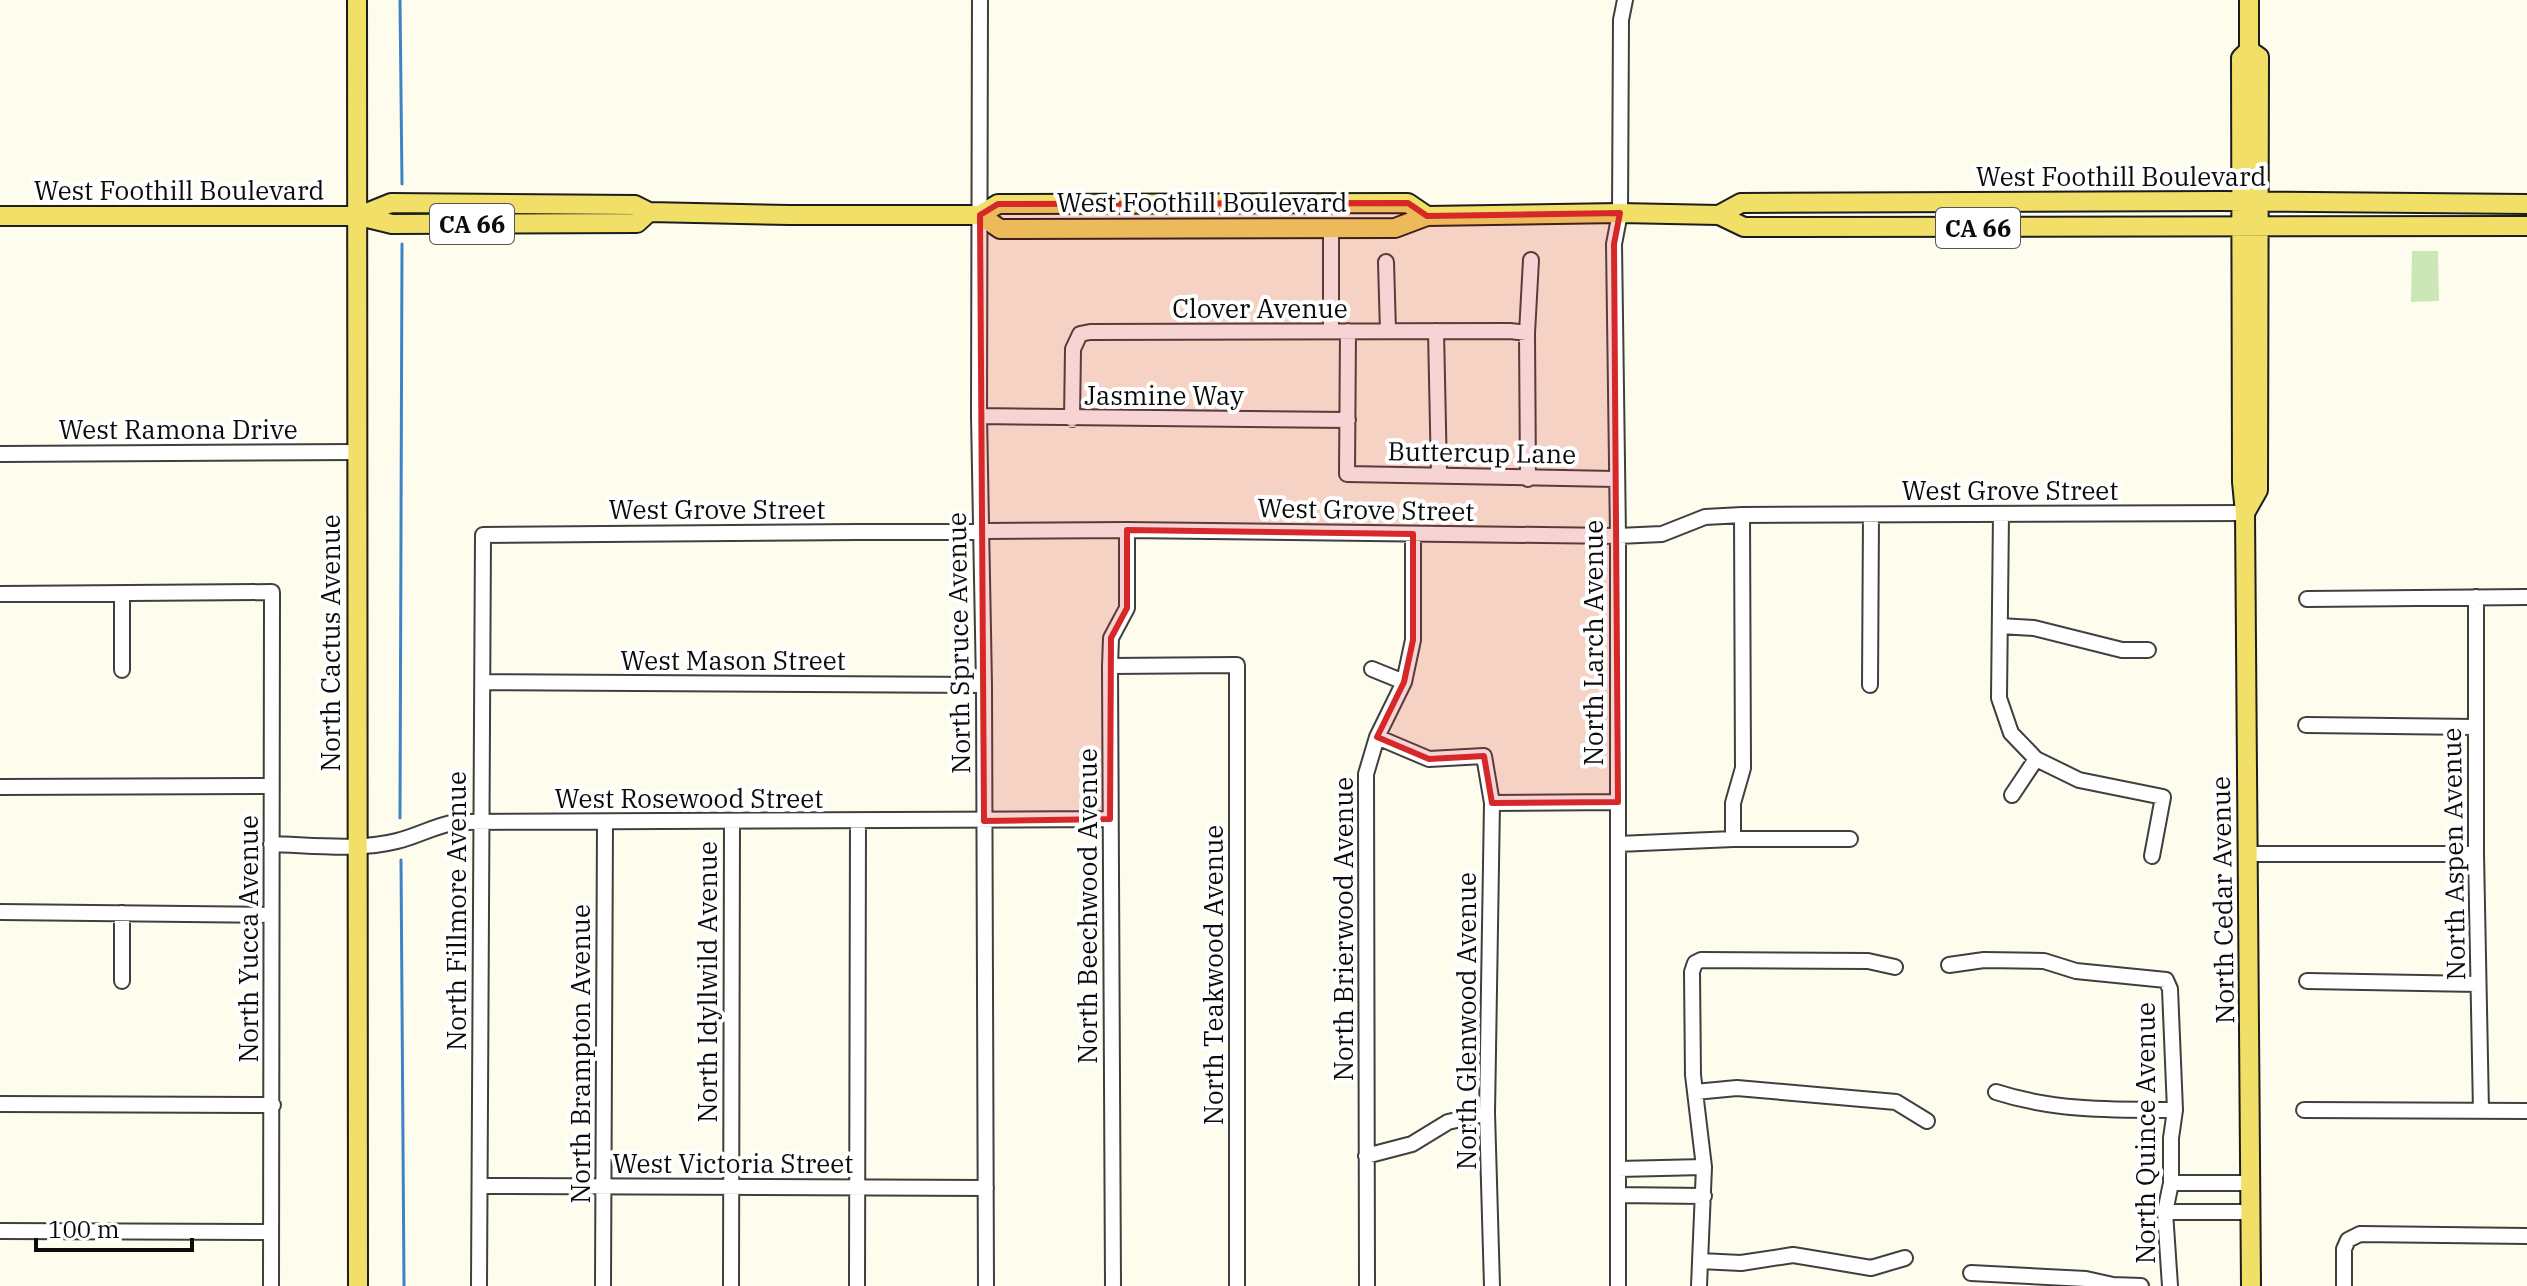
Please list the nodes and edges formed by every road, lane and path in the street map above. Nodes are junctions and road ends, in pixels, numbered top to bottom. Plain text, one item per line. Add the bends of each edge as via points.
1 (357, 0) edge
2 (980, 0) edge
3 (1625, 0) edge
4 (2249, 0) edge
5 (2037, 202) junction
6 (2250, 202) junction
7 (1883, 203) junction
8 (2527, 204) edge
9 (1620, 213) junction
10 (980, 215) junction
11 (1719, 215) junction
12 (0, 216) edge
13 (359, 216) junction
14 (1427, 216) junction
15 (2250, 226) junction
16 (2527, 226) edge
17 (1766, 227) junction
18 (1331, 228) junction
19 (1933, 228) junction
20 (1531, 260) dead end
21 (1386, 262) dead end
22 (1331, 331) junction
23 (1348, 331) junction
24 (1388, 331) junction
25 (1436, 331) junction
26 (1527, 333) junction
27 (2241, 395) junction
28 (979, 416) junction
29 (1072, 419) junction
30 (1348, 420) junction
31 (357, 452) junction
32 (0, 454) edge
33 (2258, 457) junction
34 (1439, 475) junction
35 (1528, 479) junction
36 (1615, 479) junction
37 (2245, 513) junction
38 (2001, 514) junction
39 (1742, 515) junction
40 (1871, 515) junction
41 (1127, 530) junction
42 (980, 531) junction
43 (1413, 534) junction
44 (483, 535) joint
45 (1618, 536) junction
46 (0, 594) edge
47 (122, 594) junction
48 (2476, 597) junction
49 (2527, 597) edge
50 (2307, 599) dead end
51 (2000, 626) junction
52 (2148, 650) dead end
53 (1110, 666) junction
54 (1372, 669) dead end
55 (122, 670) dead end
56 (482, 682) junction
57 (1404, 682) junction
58 (984, 685) junction
59 (1870, 685) dead end
60 (2306, 725) dead end
61 (2476, 727) junction
62 (1377, 737) junction
63 (2036, 759) junction
64 (271, 786) junction
65 (0, 787) edge
66 (2012, 795) dead end
67 (1618, 802) junction
68 (1492, 803) junction
69 (1110, 819) junction
70 (732, 821) junction
71 (984, 821) junction
72 (480, 822) junction
73 (605, 822) junction
74 (858, 822) junction
75 (1733, 839) junction
76 (1850, 839) dead end
77 (271, 844) junction
78 (1618, 844) junction
79 (356, 845) junction
80 (2247, 854) junction
81 (2476, 854) junction
82 (2152, 856) dead end
83 (0, 912) edge
84 (122, 913) junction
85 (271, 915) junction
86 (1949, 965) dead end
87 (1895, 967) dead end
88 (122, 981) dead end
89 (2307, 981) dead end
90 (2478, 984) junction
91 (1695, 1092) junction
92 (1996, 1092) dead end
93 (0, 1104) edge
94 (273, 1105) junction
95 (2175, 1110) junction
96 (2304, 1110) dead end
97 (2481, 1111) junction
98 (2527, 1111) edge
99 (1487, 1113) junction
100 (1927, 1121) dead end
101 (1366, 1156) junction
102 (1704, 1167) junction
103 (1619, 1169) junction
104 (2171, 1183) junction
105 (2251, 1183) junction
106 (480, 1186) junction
107 (730, 1187) junction
108 (857, 1187) junction
109 (603, 1188) junction
110 (986, 1188) junction
111 (1618, 1195) junction
112 (1704, 1196) junction
113 (2165, 1212) junction
114 (2252, 1212) junction
115 (0, 1231) edge
116 (271, 1232) junction
117 (2527, 1236) edge
118 (1905, 1258) dead end
119 (1700, 1261) junction
120 (1971, 1273) dead end
121 (271, 1286) edge
122 (358, 1286) edge
123 (479, 1286) edge
124 (603, 1286) edge
125 (731, 1286) edge
126 (857, 1286) edge
127 (986, 1286) edge
128 (1113, 1286) edge
129 (1237, 1286) edge
130 (1367, 1286) edge
131 (1492, 1286) edge
132 (1618, 1286) edge
133 (1699, 1286) edge
134 (2141, 1286) edge
135 (2170, 1286) edge
136 (2251, 1286) edge
137 (2344, 1286) edge

1 - 13 main road, North Cactus Avenue
2 - 10 street, North Spruce Avenue
3 - 9 street, North Larch Avenue
4 - 6 main road, North Cedar Avenue via 2249,50 2241,58
5 - 6 main road, West Foothill Boulevard
5 - 7 main road, West Foothill Boulevard
5 - 19 main road via 2010,214 1951,214 1939,218
6 - 8 main road, West Foothill Boulevard
6 - 15 main road, North Cedar Avenue
7 - 11 main road, West Foothill Boulevard via 1741,203
7 - 17 main road via 1866,212 1770,215
9 - 11 main road, West Foothill Boulevard
9 - 14 main road, West Foothill Boulevard
9 - 36 street, North Larch Avenue via 1614,244
10 - 13 main road, West Foothill Boulevard / CA 66 via 649,212 637,223 587,224 392,224
10 - 14 main road, West Foothill Boulevard via 998,204 1408,203
10 - 18 main road, West Foothill Boulevard via 1000,229
10 - 28 street, North Spruce Avenue
11 - 17 main road, West Foothill Boulevard / CA 66 via 1744,227
12 - 13 main road, West Foothill Boulevard
13 - 31 main road, North Cactus Avenue
14 - 18 main road, West Foothill Boulevard via 1395,228
15 - 16 main road, West Foothill Boulevard / CA 66
15 - 19 main road, West Foothill Boulevard / CA 66
15 - 27 main road, North Cedar Avenue
15 - 33 main road, North Cedar Avenue
17 - 19 main road, West Foothill Boulevard / CA 66
18 - 22 street
20 - 26 street
21 - 24 street
22 - 23 street, Clover Avenue
22 - 29 street, Clover Avenue via 1080,334 1073,349
23 - 24 street, Clover Avenue
23 - 30 street
24 - 25 street, Clover Avenue
25 - 26 street, Clover Avenue
25 - 34 street
26 - 35 street
27 - 33 main road via 2251,399 2251,443
27 - 37 main road, North Cedar Avenue
28 - 29 street, Jasmine Way
28 - 42 street, North Spruce Avenue
29 - 30 street, Jasmine Way
30 - 34 street, Buttercup Lane via 1347,474
31 - 32 street, West Ramona Drive
31 - 79 main road, North Cactus Avenue
33 - 37 main road, North Cedar Avenue via 2258,490
34 - 35 street, Buttercup Lane
35 - 36 street, Buttercup Lane
36 - 45 street, North Larch Avenue
37 - 38 street, West Grove Street
37 - 80 main road, North Cedar Avenue
38 - 40 street, West Grove Street
38 - 51 street
39 - 40 street, West Grove Street
39 - 45 street, West Grove Street via 1705,517 1662,534
39 - 75 street via 1743,768 1733,803
40 - 59 street
41 - 42 street, West Grove Street
41 - 43 street, West Grove Street
41 - 53 street, North Beechwood Avenue via 1127,608 1111,638
42 - 44 street, West Grove Street
42 - 58 street, North Spruce Avenue
43 - 45 street, West Grove Street
43 - 57 street, North Brierwood Avenue via 1413,640
44 - 56 street, North Fillmore Avenue
45 - 67 street, North Larch Avenue
46 - 47 street
47 - 55 street
47 - 64 street, North Yucca Avenue via 272,592
48 - 49 street
48 - 50 street
48 - 61 street, North Aspen Avenue
51 - 52 street via 2034,628 2122,650
51 - 63 street via 1999,698 2011,733
53 - 69 street, North Beechwood Avenue
53 - 129 street, North Teakwood Avenue via 1237,665
54 - 57 street
56 - 58 street, West Mason Street
56 - 72 street, North Fillmore Avenue
57 - 62 street, North Brierwood Avenue
58 - 71 street, North Spruce Avenue
60 - 61 street
61 - 81 street, North Aspen Avenue
62 - 68 street, North Glenwood Avenue via 1429,759 1484,756
62 - 101 street, North Brierwood Avenue via 1366,774
63 - 66 street
63 - 82 street via 2079,780 2163,797
64 - 65 street
64 - 77 street, North Yucca Avenue
67 - 68 street
67 - 78 street, North Larch Avenue
68 - 99 street, North Glenwood Avenue
69 - 71 street, West Rosewood Street
69 - 128 street, North Beechwood Avenue
70 - 73 street, West Rosewood Street
70 - 74 street, West Rosewood Street
70 - 107 street, North Idyllwild Avenue
71 - 74 street, West Rosewood Street
71 - 110 street, North Spruce Avenue
72 - 73 street, West Rosewood Street
72 - 79 street, West Rosewood Street via 441,824 396,842
72 - 106 street, North Fillmore Avenue
73 - 109 street, North Brampton Avenue
74 - 108 street
75 - 76 street
75 - 78 street
77 - 79 street, West Rosewood Street
77 - 85 street, North Yucca Avenue
78 - 103 street, North Larch Avenue
79 - 122 main road, North Cactus Avenue
80 - 81 street
80 - 105 main road, North Cedar Avenue
81 - 90 street, North Aspen Avenue
83 - 84 street
84 - 85 street
84 - 88 street
85 - 94 street, North Yucca Avenue
86 - 95 street, North Quince Avenue via 2044,961 2076,971 2166,980
87 - 91 street via 1868,961 1695,963
89 - 90 street
90 - 97 street, North Aspen Avenue
91 - 100 street via 1737,1088 1896,1102
91 - 102 street
92 - 95 street via 2090,1110
93 - 94 street
94 - 116 street, North Yucca Avenue
95 - 104 street, North Quince Avenue
96 - 97 street
97 - 98 street
99 - 101 street via 1448,1122 1412,1144
99 - 131 street, North Glenwood Avenue
101 - 130 street, North Brierwood Avenue
102 - 103 street
102 - 112 street
103 - 111 street, North Larch Avenue
104 - 105 street
104 - 113 street, North Quince Avenue
105 - 114 main road, North Cedar Avenue
106 - 109 street, West Victoria Street
106 - 123 street, North Fillmore Avenue
107 - 108 street, West Victoria Street
107 - 109 street, West Victoria Street
107 - 125 street, North Idyllwild Avenue
108 - 110 street, West Victoria Street
108 - 126 street
109 - 124 street, North Brampton Avenue
110 - 127 street, North Spruce Avenue
111 - 112 street
111 - 132 street, North Larch Avenue
112 - 119 street
113 - 114 street
113 - 135 street, North Quince Avenue
114 - 136 main road, North Cedar Avenue
115 - 116 street
116 - 121 street, North Yucca Avenue
117 - 137 street via 2360,1234 2344,1249
118 - 119 street via 1871,1268 1793,1255 1741,1263
119 - 133 street
120 - 134 street

